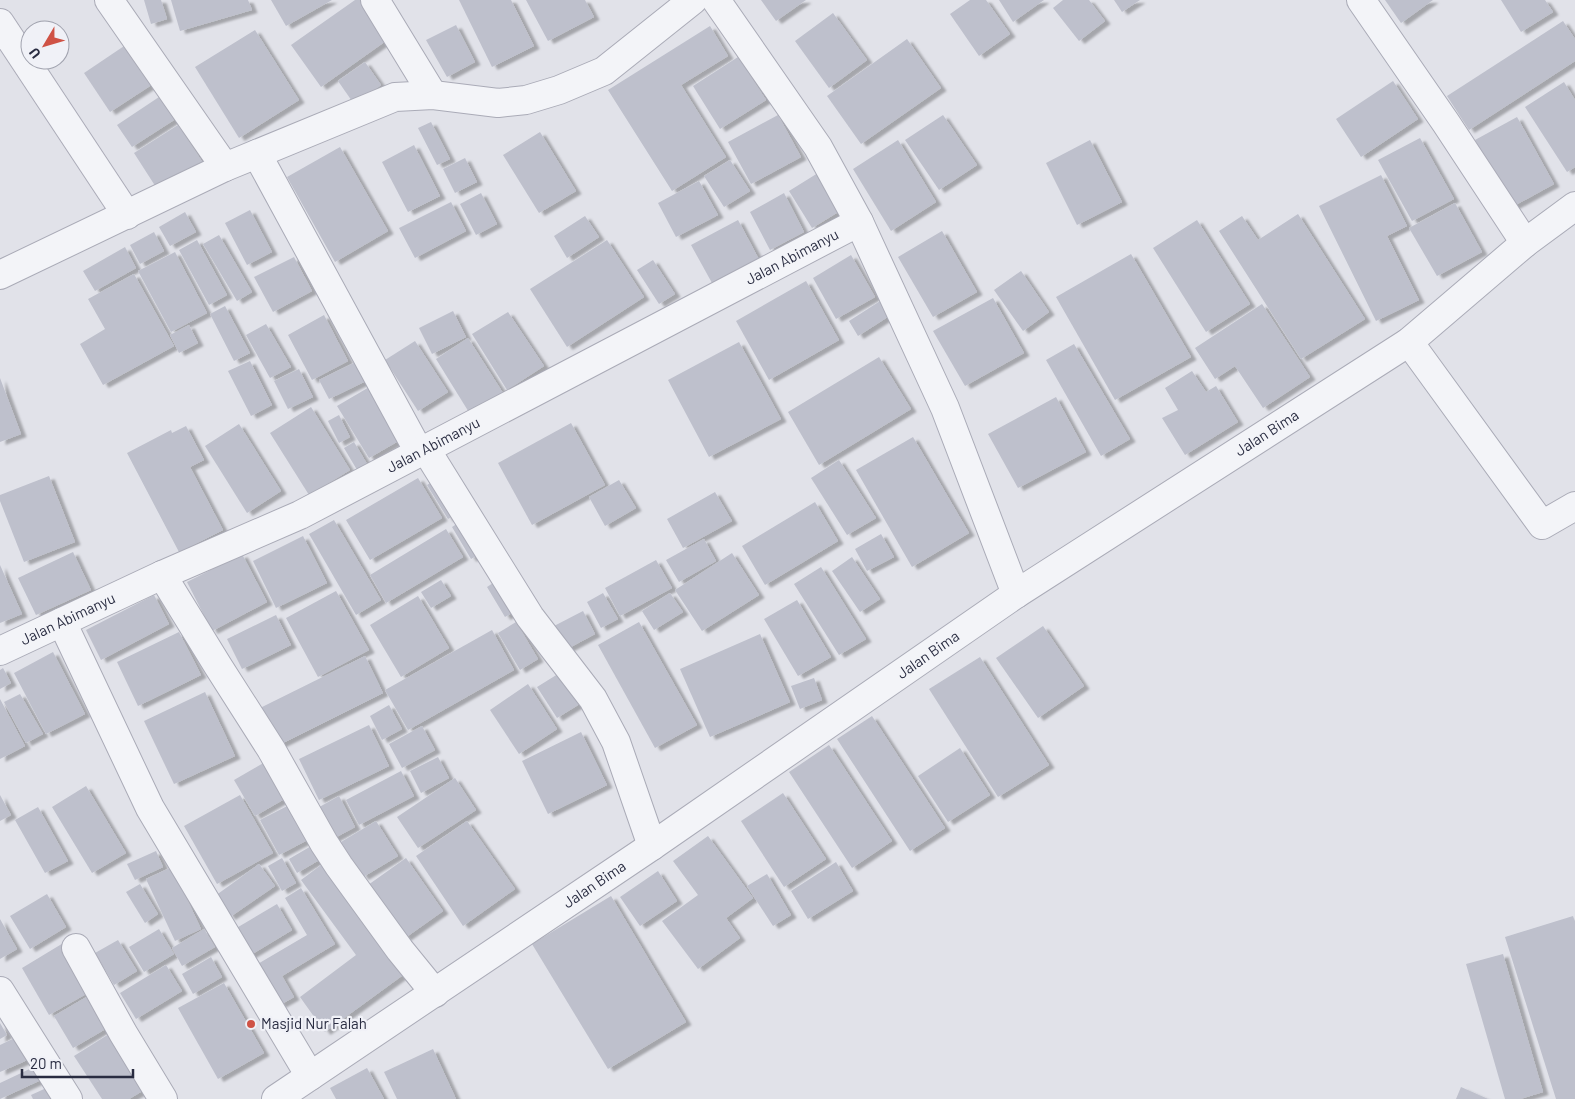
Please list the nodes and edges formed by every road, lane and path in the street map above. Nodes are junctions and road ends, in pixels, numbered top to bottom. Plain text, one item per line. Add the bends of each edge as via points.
1 (109, 0) edge
2 (375, 0) edge
3 (693, 0) edge
4 (716, 0) edge
5 (1361, 0) edge
6 (0, 23) edge
7 (433, 95) junction
8 (257, 154) junction
9 (225, 168) junction
10 (1575, 206) edge
11 (127, 215) junction
12 (859, 222) junction
13 (1525, 243) junction
14 (0, 275) edge
15 (1409, 342) junction
16 (422, 450) junction
17 (1575, 506) edge
18 (162, 574) junction
19 (1016, 594) junction
20 (62, 622) junction
21 (0, 651) edge
22 (652, 846) junction
23 (76, 948) dead end
24 (0, 991) edge
25 (435, 993) junction
26 (310, 1076) junction
27 (68, 1099) edge
28 (163, 1099) edge
29 (276, 1099) edge

1 - 9 street
2 - 7 street
3 - 7 street via 604,71 560,90 526,100 498,103
4 - 12 street via 818,147
5 - 13 street
6 - 11 street
7 - 8 street via 395,97
8 - 9 street
8 - 16 street
9 - 11 street
10 - 13 street, Jalan Bima
11 - 14 street
12 - 16 street, Jalan Abimanyu
12 - 19 street via 945,408
13 - 15 street, Jalan Bima
15 - 17 street via 1542,525
15 - 19 street, Jalan Bima
16 - 18 street, Jalan Abimanyu via 300,515
16 - 22 street via 530,618 593,699 616,742
18 - 20 street, Jalan Abimanyu
18 - 25 street via 271,749 329,850 400,950
19 - 22 street, Jalan Bima
20 - 21 street, Jalan Abimanyu
20 - 26 street via 150,808
22 - 25 street, Jalan Bima
23 - 28 street
24 - 27 street
25 - 26 street, Jalan Bima
26 - 29 street, Jalan Bima

